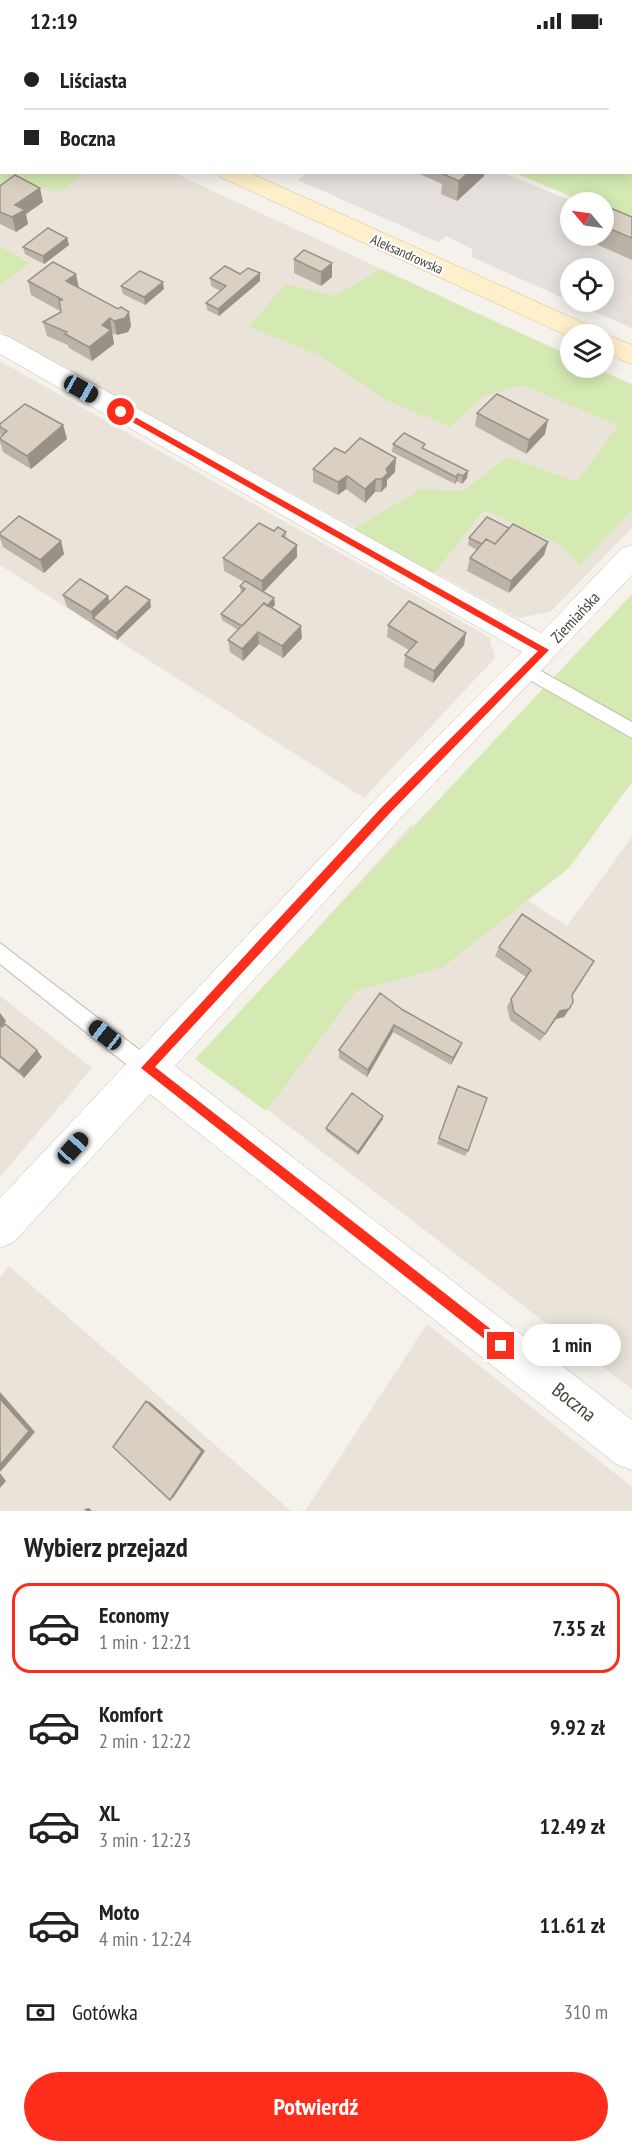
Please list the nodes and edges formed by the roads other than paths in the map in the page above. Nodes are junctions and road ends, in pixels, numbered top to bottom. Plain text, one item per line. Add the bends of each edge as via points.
1 (232, 174) edge
2 (564, 324) edge
3 (0, 344) edge
4 (614, 347) edge
5 (632, 355) edge
6 (632, 556) edge
7 (535, 660) junction
8 (632, 731) edge
9 (0, 952) edge
10 (147, 1068) junction
11 (0, 1228) edge
12 (632, 1448) edge

1 - 2 main road, Aleksandrowska
3 - 7 street
4 - 5 main road
6 - 7 street, Ziemiańska
7 - 8 lane
7 - 10 street, Ziemiańska via 386,810
9 - 10 lane
10 - 11 street, Ziemiańska
10 - 12 street, Boczna

